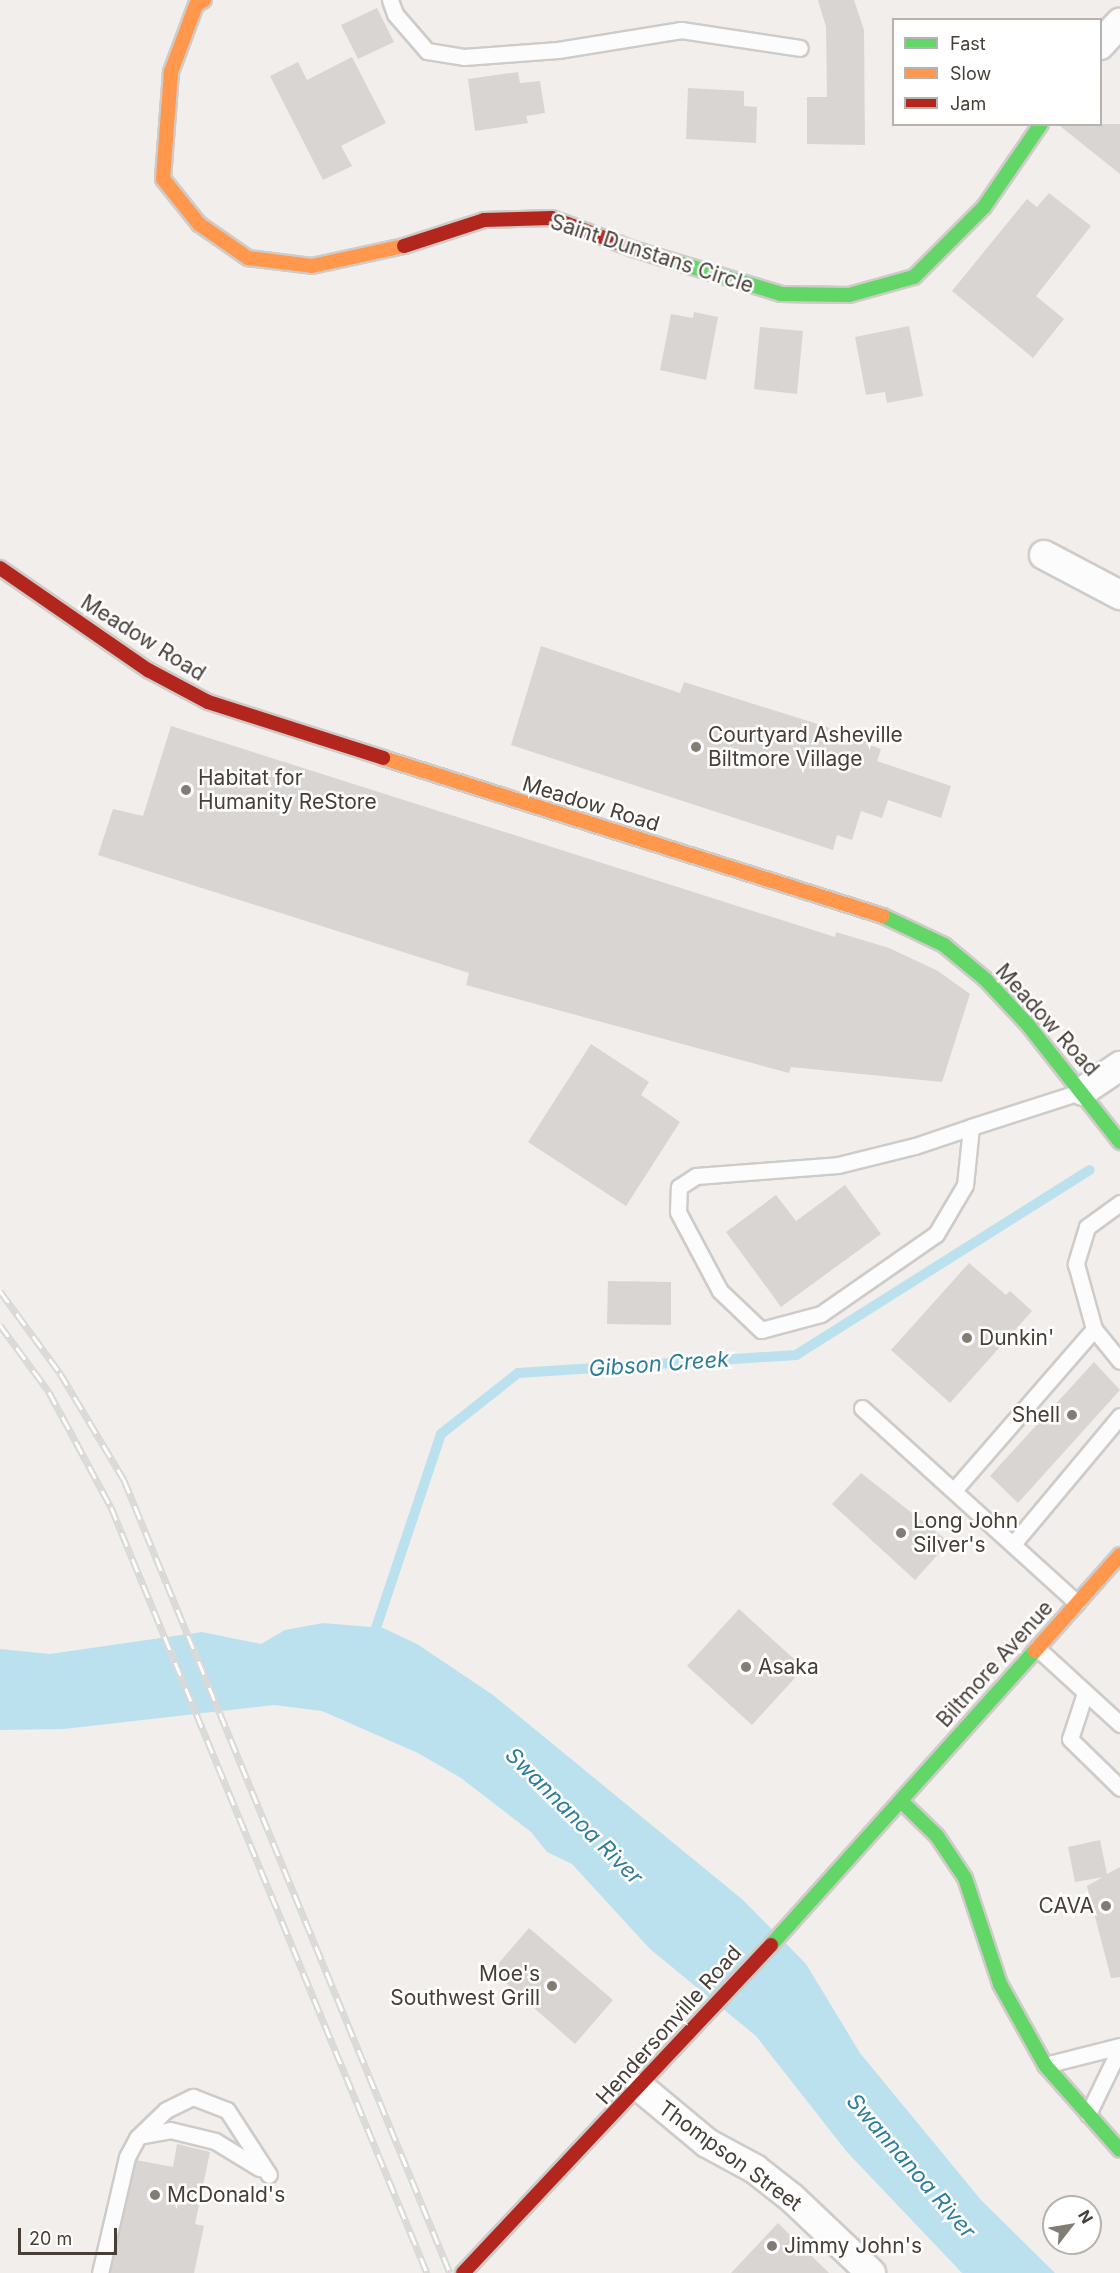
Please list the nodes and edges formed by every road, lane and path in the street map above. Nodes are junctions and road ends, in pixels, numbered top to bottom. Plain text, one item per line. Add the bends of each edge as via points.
1 (204, 0) edge
2 (390, 0) edge
3 (1120, 23) edge
4 (1102, 44) edge
5 (800, 48) dead end
6 (1040, 126) edge
7 (1044, 555) dead end
8 (0, 568) edge
9 (1120, 595) edge
10 (1120, 1066) edge
11 (1083, 1091) junction
12 (971, 1127) junction
13 (1120, 1142) edge
14 (1120, 1203) edge
15 (1095, 1329) junction
16 (1120, 1361) edge
17 (862, 1408) dead end
18 (1120, 1416) edge
19 (955, 1489) junction
20 (1013, 1544) junction
21 (1120, 1555) edge
22 (1077, 1604) junction
23 (1037, 1648) junction
24 (1085, 1692) junction
25 (1120, 1724) edge
26 (1120, 1788) edge
27 (900, 1801) junction
28 (1120, 2047) edge
29 (1045, 2065) junction
30 (641, 2088) junction
31 (1088, 2114) junction
32 (137, 2138) junction
33 (1120, 2150) edge
34 (100, 2273) edge
35 (463, 2273) edge
36 (871, 2273) edge

1 - 6 main road, Saint Dunstans Circle via 196,5 171,72 163,179 199,224 248,258 312,266 435,239 484,220 552,218 674,265 781,294 849,296 914,277 984,207
2 - 5 lane via 395,14 427,51 464,57 558,50 681,30
3 - 4 street
7 - 9 street
8 - 11 main road, Meadow Road via 148,670 208,702 900,922 944,945 986,980
10 - 11 street
11 - 12 lane
11 - 13 main road, Meadow Road
12 - 12 lane via 838,1165 696,1176 679,1187 678,1212 720,1291 761,1330 821,1314 936,1234 965,1185
14 - 15 lane via 1087,1227 1076,1264
15 - 16 lane
15 - 19 lane
17 - 19 lane
18 - 20 lane
19 - 20 lane
20 - 22 lane
21 - 22 main road, Biltmore Avenue
22 - 23 main road, Biltmore Avenue
23 - 24 lane
23 - 27 main road, Biltmore Avenue
24 - 25 lane
24 - 26 lane via 1070,1739
27 - 29 main road via 937,1836 965,1878 1000,1984
27 - 30 main road, Hendersonville Road
28 - 29 lane
28 - 31 lane
29 - 31 main road
30 - 35 main road, Hendersonville Road
30 - 36 street, Thompson Street via 707,2143 755,2169 792,2198
31 - 33 main road
32 - 32 lane via 166,2110 193,2097 211,2100 226,2110 269,2175 215,2141 170,2130
32 - 34 lane via 127,2157

